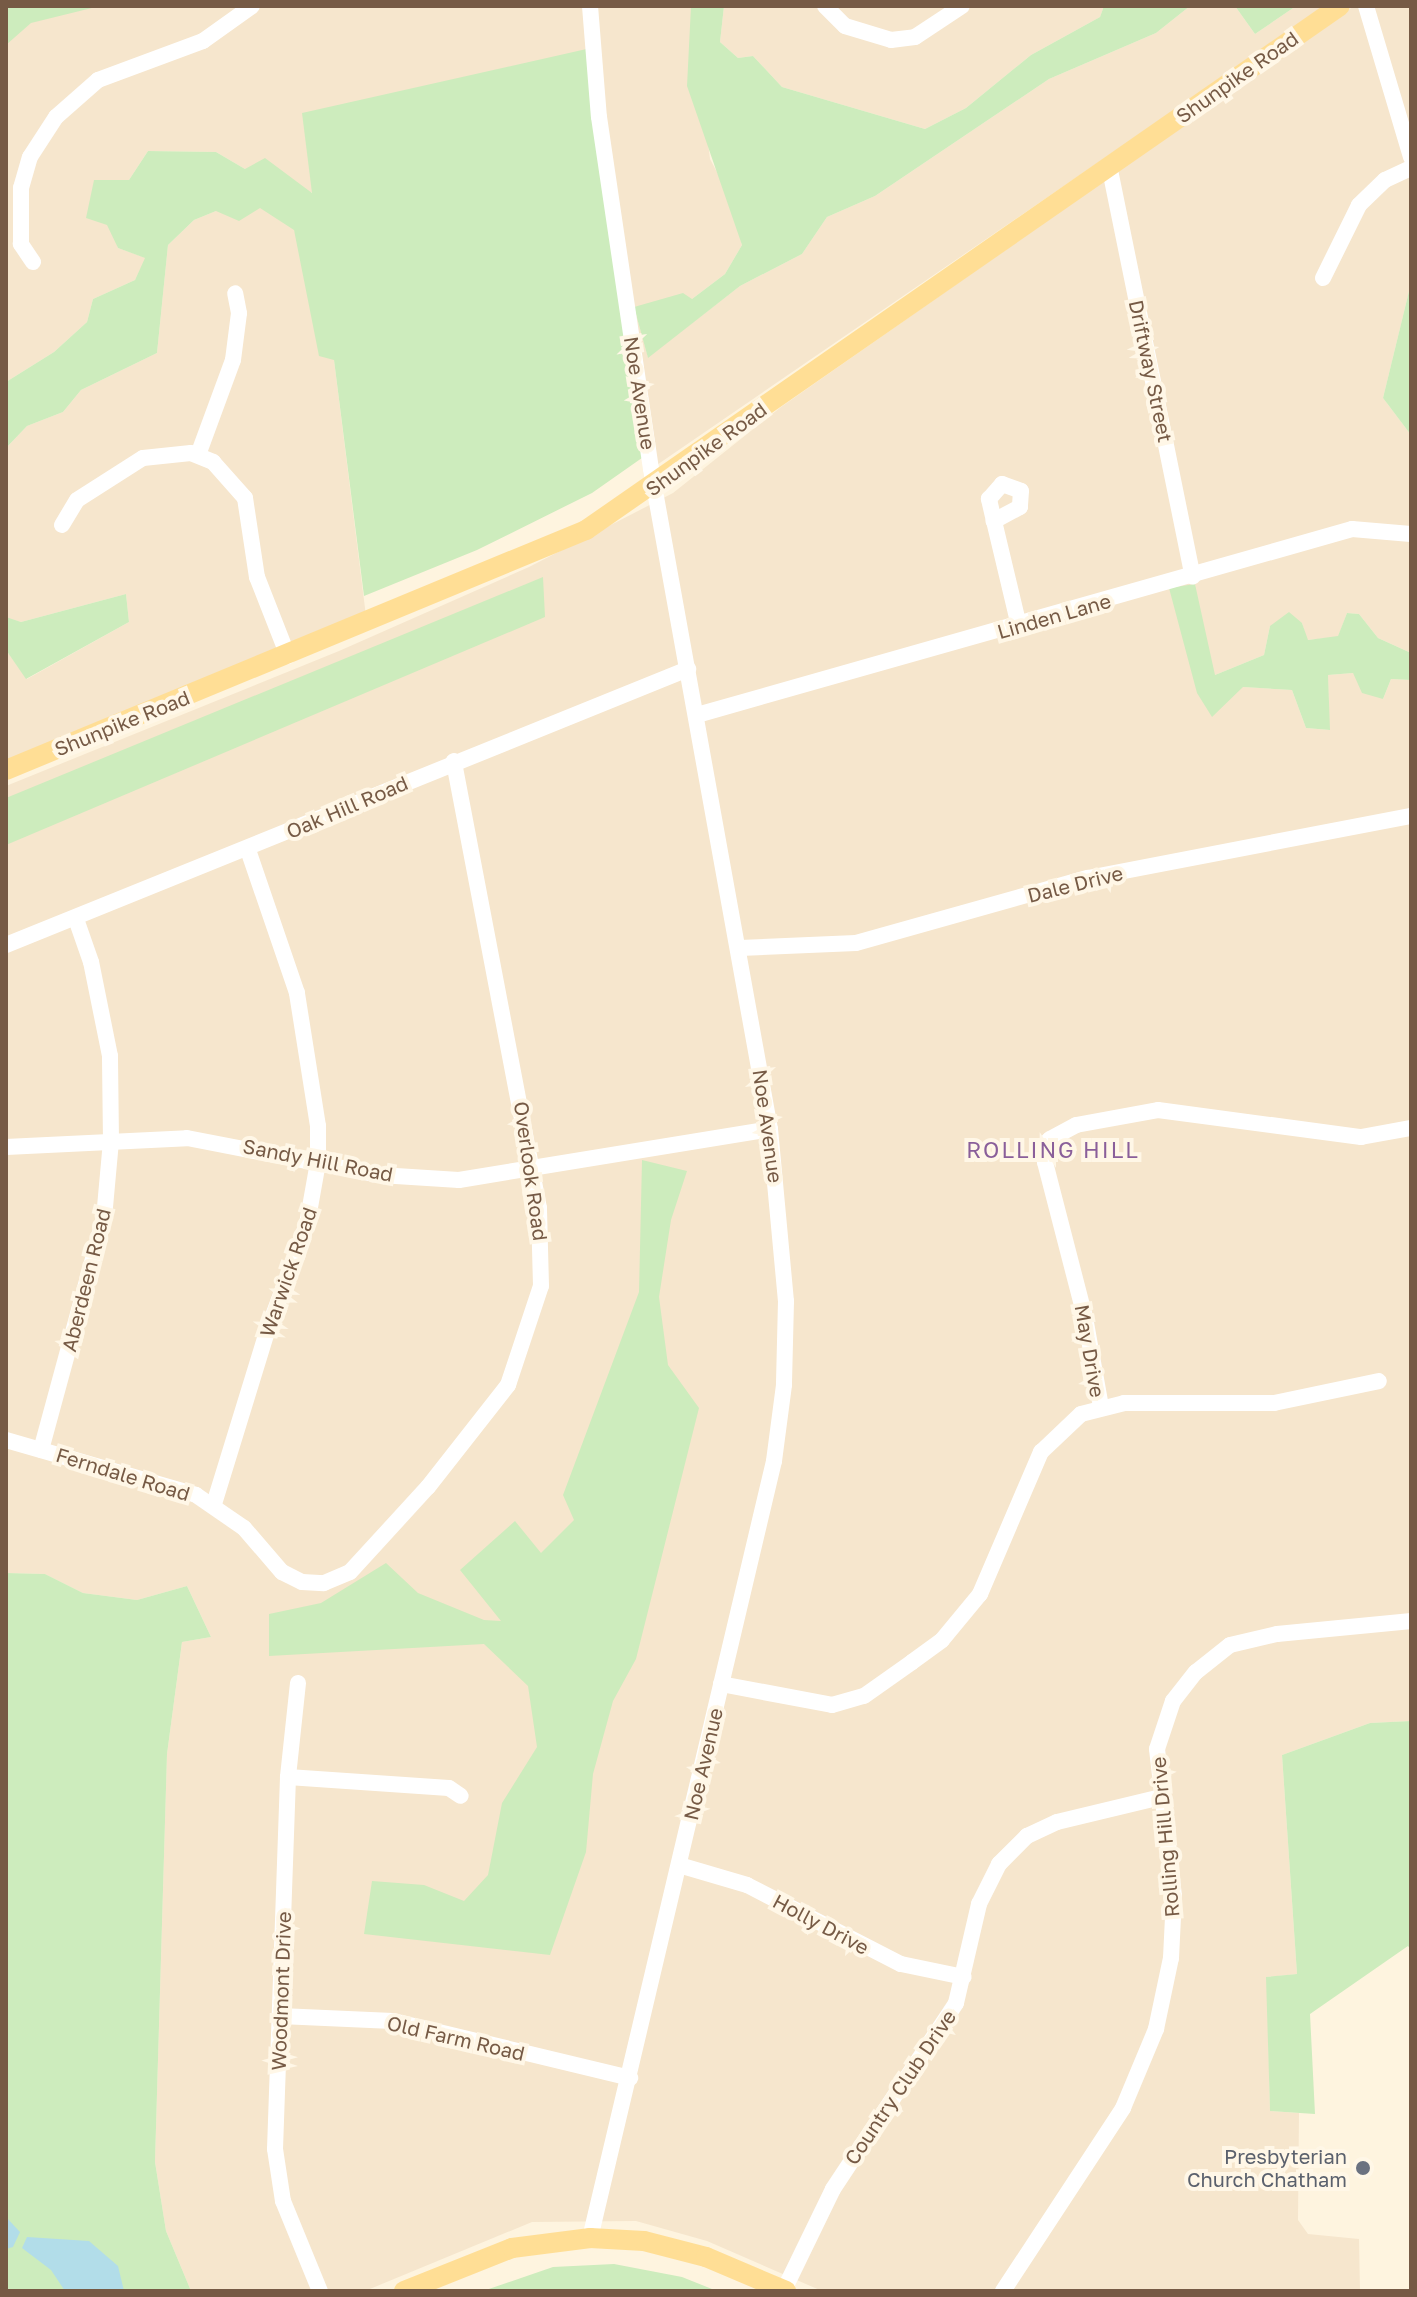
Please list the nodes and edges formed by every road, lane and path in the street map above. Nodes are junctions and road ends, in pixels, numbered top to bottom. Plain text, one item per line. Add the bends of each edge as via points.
1 (252, 6) edge
2 (590, 6) edge
3 (825, 6) edge
4 (962, 6) edge
5 (1340, 6) edge
6 (1366, 6) edge
7 (1411, 157) edge
8 (1109, 165) junction
9 (1411, 168) edge
10 (33, 262) dead end
11 (1323, 278) dead end
12 (235, 293) dead end
13 (198, 455) junction
14 (654, 486) junction
15 (994, 521) dead end
16 (62, 525) dead end
17 (1411, 534) edge
18 (1193, 577) junction
19 (1019, 626) junction
20 (288, 656) junction
21 (688, 669) junction
22 (697, 715) junction
23 (454, 761) junction
24 (6, 770) edge
25 (1411, 816) edge
26 (248, 850) junction
27 (76, 919) junction
28 (6, 945) edge
29 (740, 948) junction
30 (1411, 1128) edge
31 (770, 1129) junction
32 (111, 1141) junction
33 (6, 1147) edge
34 (318, 1162) junction
35 (534, 1167) junction
36 (1379, 1381) dead end
37 (1101, 1407) junction
38 (6, 1440) edge
39 (41, 1450) junction
40 (214, 1504) junction
41 (350, 1572) joint
42 (1411, 1621) edge
43 (298, 1683) dead end
44 (721, 1684) junction
45 (288, 1777) junction
46 (461, 1796) dead end
47 (1161, 1797) junction
48 (679, 1865) junction
49 (964, 1977) junction
50 (280, 2016) junction
51 (630, 2078) junction
52 (590, 2238) junction
53 (320, 2291) edge
54 (404, 2291) edge
55 (785, 2291) edge
56 (1003, 2291) edge

1 - 10 street via 203,41 98,80 56,117 30,157 21,188 21,244
2 - 14 street, Noe Avenue via 599,117
3 - 4 street via 845,26 891,40 915,37
5 - 8 main road, Shunpike Road
6 - 7 street
8 - 14 main road, Shunpike Road
8 - 18 street, Driftway Street
9 - 11 street via 1385,180 1359,205
12 - 13 street via 239,313 233,360
13 - 16 street via 159,453 129,464 77,500
13 - 20 street via 219,467 245,498 257,577
14 - 20 main road, Shunpike Road via 543,552
14 - 21 street, Noe Avenue
15 - 19 street
17 - 18 street, Linden Lane via 1352,529
18 - 19 street, Linden Lane
19 - 22 street, Linden Lane
20 - 24 main road, Shunpike Road
21 - 22 street, Noe Avenue
21 - 23 street, Oak Hill Road
22 - 29 street, Noe Avenue
23 - 26 street, Oak Hill Road
23 - 35 street, Overlook Road
25 - 29 street, Dale Drive via 1088,878 856,943
26 - 27 street, Oak Hill Road
26 - 34 street, Warwick Road via 297,993 318,1126
27 - 28 street, Oak Hill Road
27 - 32 street, Aberdeen Road via 91,962 110,1056
29 - 31 street, Noe Avenue
30 - 37 street, May Drive via 1373,1137 1326,1135 1158,1110 1076,1125 1050,1139 1044,1145 1045,1162 1088,1331
31 - 35 street, Sandy Hill Road
31 - 44 street, Noe Avenue via 785,1267 784,1385 774,1461
32 - 33 street, Sandy Hill Road
32 - 34 street, Sandy Hill Road via 187,1138
32 - 39 street, Aberdeen Road via 104,1218
34 - 35 street, Sandy Hill Road via 380,1175 459,1180
34 - 40 street, Warwick Road via 307,1224
35 - 41 street, Overlook Road via 541,1286 508,1385 437,1477
36 - 37 street via 1274,1403
37 - 44 street, May Drive via 1064,1425 1046,1443 980,1594 942,1640 912,1662 864,1696 832,1705
38 - 39 street, Ferndale Road
39 - 40 street, Ferndale Road via 180,1489
40 - 41 street, Ferndale Road via 291,1577 324,1583
42 - 47 street, Rolling Hill Drive via 1277,1634 1217,1654 1180,1689 1164,1719 1157,1749
43 - 45 street, Woodmont Drive
44 - 48 street, Noe Avenue
45 - 46 street via 449,1788
45 - 50 street, Woodmont Drive
47 - 49 street, Country Club Drive via 1057,1822 1019,1843 984,1892
47 - 56 street, Rolling Hill Drive via 1173,1872 1174,1934 1156,2029 1123,2108
48 - 49 street, Holly Drive via 747,1885 901,1964
48 - 51 street, Noe Avenue
49 - 55 street, Country Club Drive via 944,2025 833,2189
50 - 51 street, Old Farm Road via 393,2021
50 - 53 street, Woodmont Drive via 278,2172 292,2228
51 - 52 street, Noe Avenue
52 - 54 main road via 512,2248
52 - 55 main road via 644,2241 706,2257

